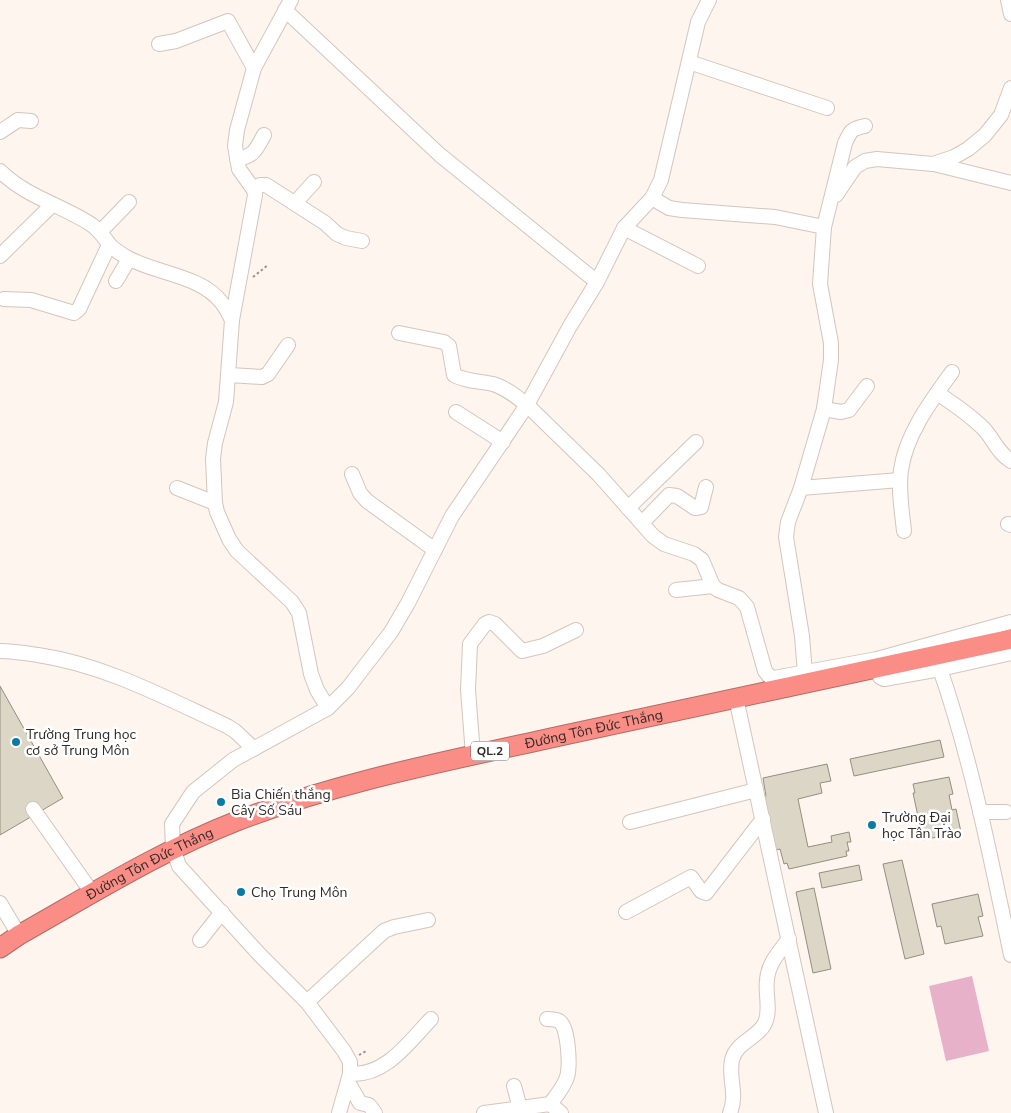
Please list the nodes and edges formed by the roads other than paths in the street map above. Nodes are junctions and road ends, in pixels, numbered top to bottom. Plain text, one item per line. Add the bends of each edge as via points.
1 (709, 0) edge
2 (1008, 0) edge
3 (288, 5) edge
4 (1011, 14) edge
5 (159, 44) dead end
6 (689, 62) junction
7 (254, 68) junction
8 (1011, 88) edge
9 (827, 108) dead end
10 (31, 121) dead end
11 (865, 126) dead end
12 (0, 132) edge
13 (264, 135) dead end
14 (237, 159) junction
15 (934, 164) junction
16 (0, 172) edge
17 (314, 182) dead end
18 (1011, 183) edge
19 (254, 190) junction
20 (652, 198) junction
21 (129, 202) dead end
22 (832, 202) junction
23 (295, 203) junction
24 (52, 205) junction
25 (824, 227) junction
26 (624, 228) junction
27 (100, 232) junction
28 (362, 241) dead end
29 (109, 244) junction
30 (0, 256) edge
31 (129, 259) junction
32 (698, 266) dead end
33 (116, 281) dead end
34 (597, 282) junction
35 (4, 299) dead end
36 (232, 320) junction
37 (400, 333) dead end
38 (288, 345) dead end
39 (952, 372) dead end
40 (229, 375) junction
41 (867, 386) dead end
42 (937, 393) junction
43 (527, 405) junction
44 (824, 409) junction
45 (456, 412) dead end
46 (503, 442) junction
47 (696, 442) dead end
48 (1011, 462) edge
49 (352, 474) dead end
50 (900, 480) junction
51 (706, 487) dead end
52 (176, 488) dead end
53 (801, 488) junction
54 (215, 503) junction
55 (628, 508) junction
56 (642, 523) junction
57 (904, 531) dead end
58 (435, 550) junction
59 (713, 586) junction
60 (676, 590) dead end
61 (1011, 622) edge
62 (576, 630) dead end
63 (1011, 639) edge
64 (0, 651) edge
65 (1011, 653) edge
66 (877, 664) junction
67 (940, 669) junction
68 (805, 673) junction
69 (736, 698) junction
70 (328, 708) junction
71 (254, 749) junction
72 (474, 755) junction
73 (756, 790) junction
74 (33, 809) dead end
75 (980, 812) junction
76 (1006, 812) dead end
77 (763, 819) junction
78 (630, 822) dead end
79 (173, 848) junction
80 (93, 894) junction
81 (0, 903) edge
82 (222, 912) junction
83 (626, 912) dead end
84 (428, 920) dead end
85 (19, 935) junction
86 (200, 940) dead end
87 (789, 940) junction
88 (0, 948) edge
89 (1011, 955) edge
90 (307, 1002) junction
91 (431, 1019) dead end
92 (547, 1019) dead end
93 (349, 1078) junction
94 (514, 1086) dead end
95 (550, 1104) junction
96 (520, 1108) junction
97 (339, 1113) edge
98 (375, 1113) edge
99 (484, 1113) edge
100 (561, 1113) edge
101 (730, 1113) edge
102 (826, 1113) edge

1 - 6 street via 698,22
2 - 4 street
3 - 7 street
3 - 34 street via 440,155
5 - 7 street via 176,41 228,21
6 - 9 street
6 - 20 street via 663,172
7 - 14 street via 234,146
8 - 15 street via 1001,115 985,135 954,157
10 - 12 street via 18,120
11 - 22 street via 850,132
13 - 14 street via 253,154
14 - 19 street via 239,169
15 - 18 street
15 - 22 street via 877,159 865,161 855,166
16 - 24 street via 10,182
17 - 23 street
19 - 23 street via 266,184
19 - 36 street
20 - 25 street via 670,208 775,217
20 - 26 street
21 - 27 street
22 - 25 street
23 - 28 street via 337,234
24 - 27 street via 80,217
24 - 30 street
25 - 44 street via 820,284 832,343
26 - 32 street
26 - 34 street
27 - 29 street
29 - 31 street
29 - 35 street via 79,309 74,312 31,300
31 - 33 street
31 - 36 street via 195,282 223,303
34 - 43 street
36 - 40 street
37 - 43 street via 444,342 449,346 454,375 500,386
38 - 40 street via 268,374 262,377
39 - 42 street
40 - 54 street via 213,459
41 - 44 street via 849,410
42 - 48 street via 968,414
42 - 50 street via 908,445
43 - 46 street
43 - 55 street
44 - 53 street
45 - 46 street
46 - 58 street via 452,516
47 - 55 street
49 - 58 street via 367,501
50 - 53 street
50 - 57 street
51 - 56 street via 701,507 695,508 672,494 662,500
52 - 54 street
53 - 68 street via 786,537
54 - 70 street via 229,540 237,551 292,602 299,614 311,674
55 - 56 street
56 - 59 street via 664,544 702,560
58 - 70 street via 391,632 348,688
59 - 60 street
59 - 68 street via 739,598 747,607 768,676
61 - 66 street
62 - 72 street via 543,646 522,651 495,624 485,624 470,644 468,690
63 - 66 highway, Đường Tôn Đức Thắng / QL.2
64 - 71 street via 56,658 112,674 235,730
65 - 67 street
66 - 67 street via 880,677 884,679
66 - 68 street
66 - 69 highway, Đường Tôn Đức Thắng / QL.2
67 - 75 street
69 - 72 highway, Đường Tôn Đức Thắng / QL.2
69 - 73 street
70 - 71 street
71 - 79 street via 219,770 193,792 172,824
72 - 79 highway, Đường Tôn Đức Thắng / QL.2 via 288,802
73 - 77 street
73 - 78 street
74 - 80 street
75 - 76 street
75 - 89 street
77 - 83 street via 706,893 691,877
77 - 87 street
79 - 80 highway, Đường Tôn Đức Thắng / QL.2
79 - 82 street via 179,866
80 - 85 highway, Đường Tôn Đức Thắng / QL.2
81 - 85 street
82 - 86 street
82 - 90 street
84 - 90 street via 384,931
85 - 88 highway, Đường Tôn Đức Thắng / QL.2
87 - 101 street via 772,961 768,972 765,1023 737,1048 732,1057 730,1070 734,1094
87 - 102 street
90 - 93 street via 344,1051 350,1062
91 - 93 street via 393,1059 375,1070
92 - 95 street via 559,1020 567,1035 568,1069 564,1084
93 - 97 street
93 - 98 street via 360,1103 369,1105
94 - 96 street
95 - 96 street
95 - 100 street
96 - 99 street

